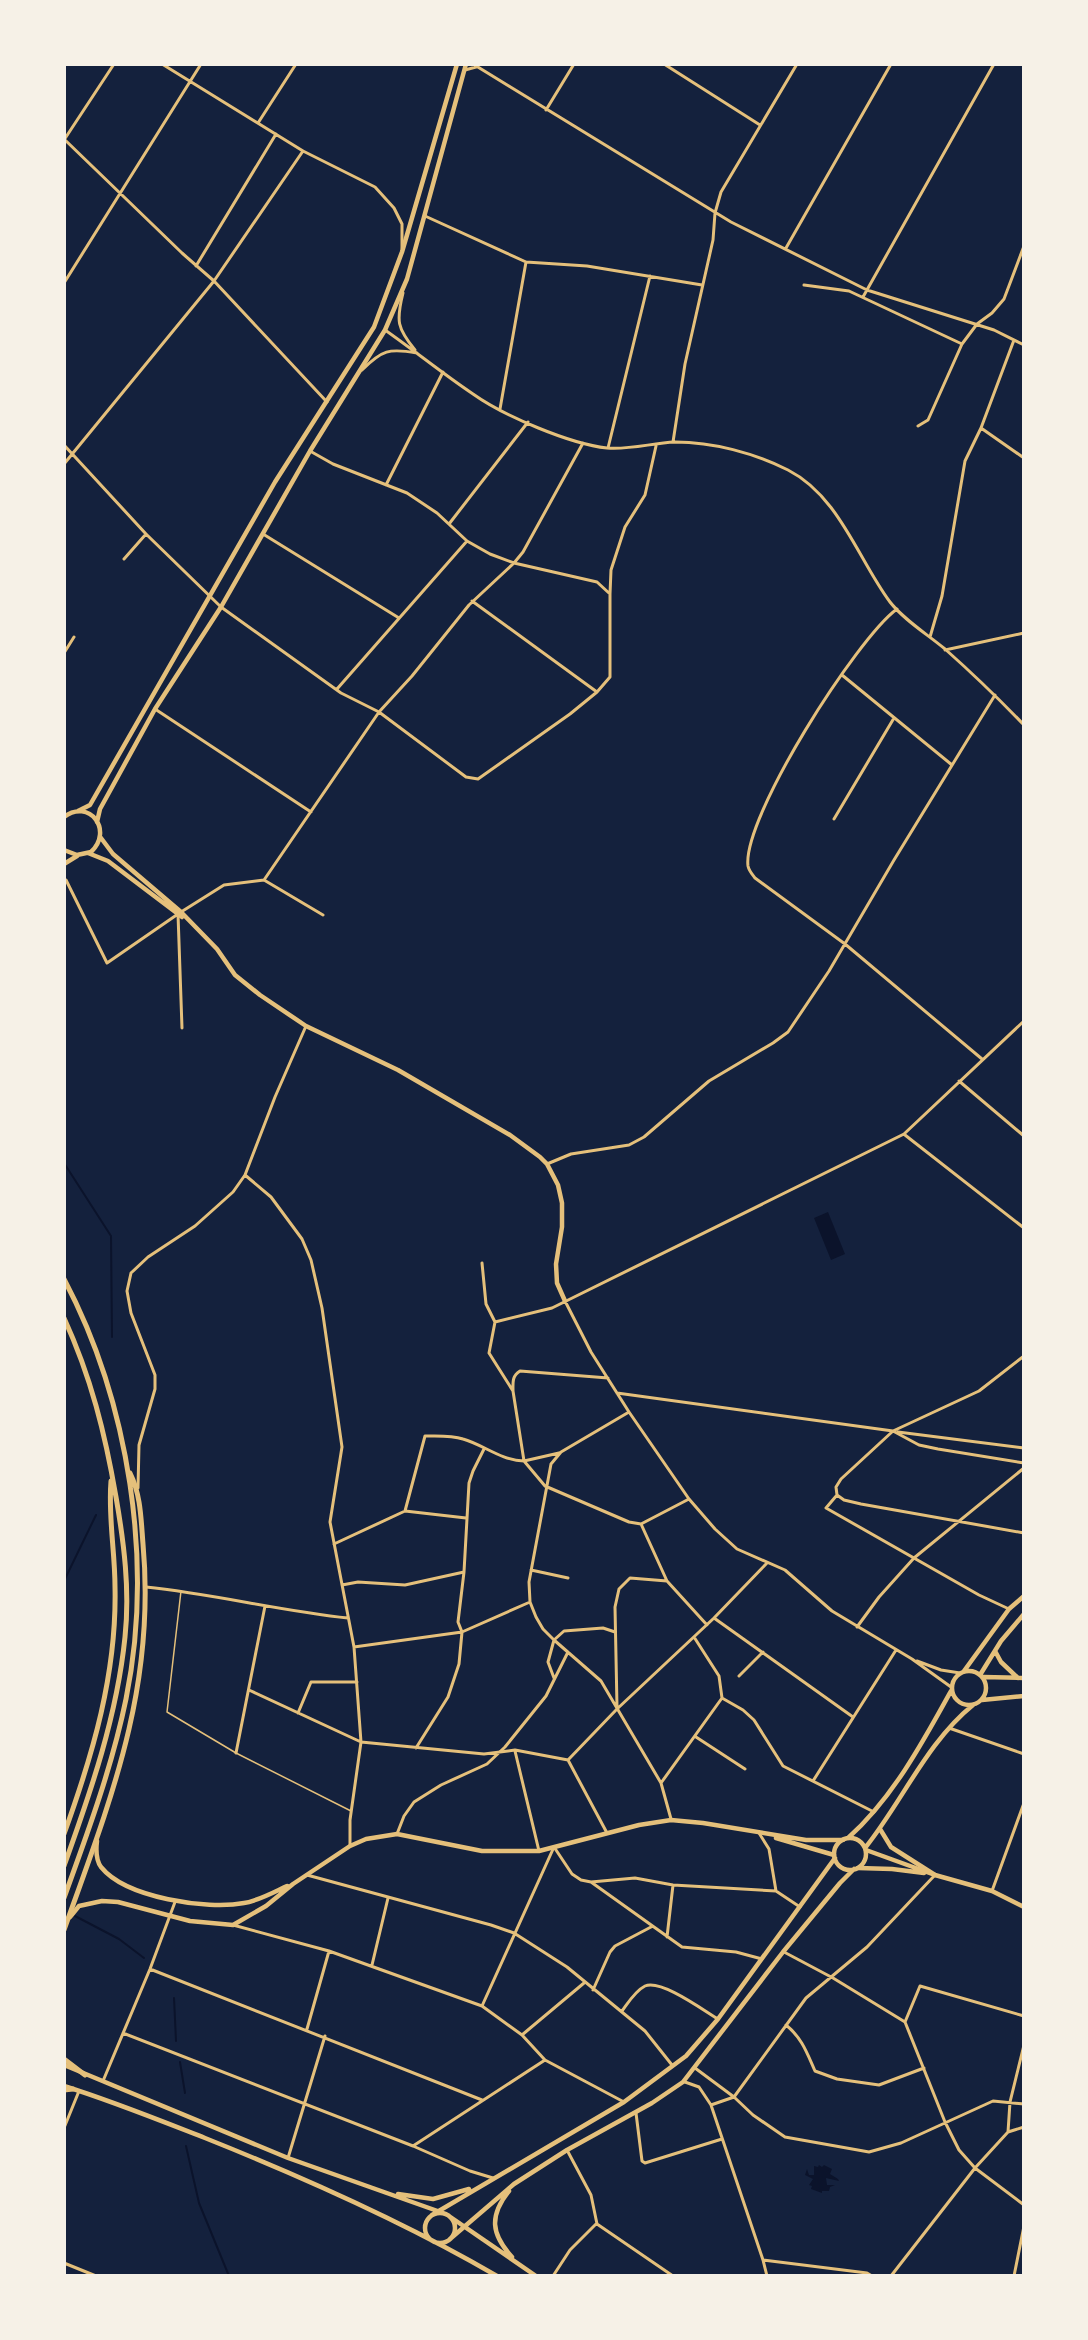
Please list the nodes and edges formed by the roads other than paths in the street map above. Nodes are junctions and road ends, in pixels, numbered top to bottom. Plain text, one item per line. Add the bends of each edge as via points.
1 (114, 64) edge
2 (162, 64) edge
3 (201, 64) edge
4 (296, 64) edge
5 (574, 64) edge
6 (664, 64) edge
7 (797, 64) edge
8 (891, 64) edge
9 (994, 64) edge
10 (456, 65) edge
11 (475, 66) edge
12 (465, 68) edge
13 (190, 82) junction
14 (546, 110) junction
15 (258, 123) junction
16 (760, 125) junction
17 (276, 134) junction
18 (65, 140) edge
19 (303, 151) junction
20 (122, 194) junction
21 (715, 213) junction
22 (424, 215) junction
23 (1023, 246) edge
24 (786, 248) junction
25 (402, 252) junction
26 (526, 262) junction
27 (196, 266) junction
28 (650, 276) junction
29 (407, 279) junction
30 (214, 281) junction
31 (64, 283) edge
32 (702, 285) junction
33 (804, 285) dead end
34 (867, 290) junction
35 (863, 297) junction
36 (976, 324) junction
37 (385, 330) junction
38 (1014, 340) junction
39 (962, 344) junction
40 (1023, 345) edge
41 (418, 353) junction
42 (443, 372) junction
43 (357, 374) junction
44 (327, 402) junction
45 (500, 409) junction
46 (528, 422) junction
47 (918, 426) dead end
48 (981, 428) junction
49 (673, 442) junction
50 (583, 443) junction
51 (64, 444) edge
52 (656, 445) junction
53 (608, 448) junction
54 (310, 451) junction
55 (73, 454) junction
56 (1023, 458) edge
57 (64, 464) edge
58 (386, 485) junction
59 (449, 524) junction
60 (262, 533) junction
61 (146, 534) junction
62 (467, 541) junction
63 (124, 559) dead end
64 (514, 563) junction
65 (610, 594) junction
66 (208, 596) junction
67 (472, 602) junction
68 (221, 607) junction
69 (897, 609) junction
70 (399, 618) junction
71 (1023, 633) edge
72 (74, 637) dead end
73 (930, 637) junction
74 (945, 650) junction
75 (64, 653) edge
76 (842, 675) junction
77 (337, 690) junction
78 (597, 692) junction
79 (995, 695) junction
80 (155, 709) junction
81 (379, 712) junction
82 (894, 718) junction
83 (1023, 725) edge
84 (952, 765) junction
85 (64, 810) edge
86 (75, 812) junction
87 (311, 812) junction
88 (64, 817) edge
89 (834, 819) dead end
90 (97, 822) junction
91 (100, 838) junction
92 (64, 850) edge
93 (88, 853) junction
94 (78, 855) junction
95 (64, 864) edge
96 (66, 880) dead end
97 (264, 880) junction
98 (180, 913) junction
99 (323, 915) dead end
100 (845, 944) junction
101 (1023, 1021) edge
102 (306, 1026) junction
103 (182, 1028) dead end
104 (982, 1059) junction
105 (959, 1081) junction
106 (904, 1134) junction
107 (1023, 1136) edge
108 (547, 1164) junction
109 (245, 1175) junction
110 (1023, 1228) edge
111 (482, 1263) dead end
112 (64, 1279) edge
113 (565, 1301) junction
114 (64, 1318) edge
115 (495, 1322) junction
116 (1023, 1356) edge
117 (608, 1378) junction
118 (513, 1390) junction
119 (618, 1393) junction
120 (630, 1412) junction
121 (894, 1431) junction
122 (1023, 1448) edge
123 (484, 1449) junction
124 (561, 1452) junction
125 (524, 1461) junction
126 (1023, 1463) edge
127 (1023, 1468) edge
128 (128, 1469) junction
129 (112, 1474) junction
130 (545, 1486) junction
131 (138, 1489) junction
132 (837, 1495) junction
133 (689, 1499) junction
134 (405, 1511) junction
135 (466, 1518) junction
136 (956, 1522) junction
137 (641, 1524) junction
138 (1023, 1533) edge
139 (334, 1544) junction
140 (914, 1558) junction
141 (766, 1563) junction
142 (531, 1570) junction
143 (464, 1572) junction
144 (568, 1578) dead end
145 (668, 1581) junction
146 (342, 1585) junction
147 (146, 1587) junction
148 (181, 1591) junction
149 (1023, 1596) edge
150 (530, 1602) junction
151 (265, 1605) junction
152 (1009, 1610) junction
153 (1023, 1614) edge
154 (348, 1618) junction
155 (714, 1618) junction
156 (706, 1625) junction
157 (857, 1627) junction
158 (462, 1632) junction
159 (616, 1632) junction
160 (694, 1637) junction
161 (554, 1640) junction
162 (354, 1647) junction
163 (896, 1650) junction
164 (995, 1651) junction
165 (568, 1652) junction
166 (763, 1652) junction
167 (912, 1659) junction
168 (962, 1672) junction
169 (739, 1676) dead end
170 (981, 1676) junction
171 (554, 1678) junction
172 (1021, 1678) edge
173 (357, 1682) junction
174 (951, 1689) junction
175 (249, 1690) junction
176 (1023, 1696) edge
177 (722, 1698) junction
178 (982, 1700) junction
179 (973, 1705) junction
180 (617, 1709) junction
181 (298, 1713) junction
182 (853, 1717) junction
183 (948, 1728) junction
184 (696, 1736) junction
185 (361, 1742) junction
186 (416, 1748) junction
187 (515, 1750) junction
188 (500, 1751) junction
189 (236, 1753) junction
190 (1023, 1754) edge
191 (568, 1760) junction
192 (745, 1769) dead end
193 (813, 1781) junction
194 (661, 1783) junction
195 (1023, 1803) edge
196 (352, 1812) junction
197 (874, 1812) junction
198 (1021, 1816) edge
199 (671, 1820) junction
200 (880, 1829) junction
201 (98, 1832) junction
202 (759, 1833) junction
203 (64, 1834) edge
204 (397, 1834) junction
205 (608, 1835) junction
206 (845, 1839) junction
207 (350, 1846) junction
208 (554, 1847) junction
209 (865, 1849) junction
210 (539, 1851) junction
211 (835, 1856) junction
212 (64, 1866) edge
213 (856, 1869) junction
214 (307, 1875) junction
215 (935, 1875) junction
216 (591, 1882) junction
217 (292, 1884) junction
218 (673, 1885) junction
219 (992, 1890) junction
220 (776, 1891) junction
221 (64, 1898) edge
222 (388, 1898) junction
223 (175, 1902) junction
224 (1023, 1907) edge
225 (800, 1908) junction
226 (171, 1916) junction
227 (68, 1919) junction
228 (233, 1925) junction
229 (651, 1927) junction
230 (64, 1930) edge
231 (514, 1933) junction
232 (667, 1937) junction
233 (329, 1951) junction
234 (783, 1952) junction
235 (762, 1959) junction
236 (372, 1965) junction
237 (150, 1968) junction
238 (832, 1978) junction
239 (584, 1983) junction
240 (593, 1989) junction
241 (482, 2006) junction
242 (622, 2011) junction
243 (1023, 2016) edge
244 (718, 2019) junction
245 (906, 2022) junction
246 (786, 2025) junction
247 (307, 2029) junction
248 (123, 2033) junction
249 (522, 2035) junction
250 (325, 2036) junction
251 (1023, 2045) edge
252 (64, 2059) edge
253 (545, 2060) junction
254 (64, 2065) edge
255 (674, 2066) junction
256 (695, 2068) junction
257 (924, 2068) junction
258 (85, 2075) junction
259 (683, 2082) junction
260 (103, 2083) junction
261 (64, 2088) edge
262 (76, 2090) junction
263 (734, 2097) junction
264 (482, 2100) junction
265 (624, 2102) junction
266 (1010, 2102) junction
267 (306, 2103) junction
268 (1023, 2104) edge
269 (711, 2105) junction
270 (636, 2112) junction
271 (945, 2122) junction
272 (1023, 2127) edge
273 (64, 2128) edge
274 (1008, 2132) junction
275 (722, 2139) junction
276 (413, 2146) junction
277 (567, 2150) junction
278 (288, 2158) junction
279 (975, 2168) junction
280 (494, 2178) junction
281 (514, 2184) junction
282 (477, 2187) junction
283 (389, 2193) junction
284 (1023, 2205) edge
285 (438, 2211) junction
286 (446, 2214) junction
287 (432, 2215) junction
288 (597, 2224) junction
289 (464, 2226) junction
290 (1023, 2226) edge
291 (450, 2239) junction
292 (432, 2241) junction
293 (763, 2260) junction
294 (64, 2263) edge
295 (518, 2264) junction
296 (96, 2276) edge
297 (497, 2276) edge
298 (536, 2276) edge
299 (553, 2276) edge
300 (673, 2276) edge
301 (766, 2276) edge
302 (872, 2276) edge
303 (891, 2276) edge
304 (1014, 2276) edge

1 - 18 street
2 - 13 street
3 - 13 street
4 - 15 street
5 - 14 street
6 - 16 street
7 - 16 street
8 - 24 street
9 - 34 street
10 - 12 street
10 - 25 street
11 - 12 street
11 - 14 street
12 - 22 street
13 - 15 street
13 - 20 street
14 - 21 street
15 - 17 street
16 - 21 street via 721,192
17 - 19 street
17 - 27 street
18 - 20 street
19 - 25 street via 375,187 402,224
19 - 30 street
20 - 27 street
20 - 31 street
21 - 24 street
21 - 32 street
22 - 26 street
22 - 29 street
23 - 36 street via 1004,299
24 - 34 street
25 - 44 street via 374,327
26 - 28 street
26 - 45 street
27 - 30 street
28 - 32 street
28 - 53 street
29 - 37 street
29 - 41 street via 398,312 401,332
30 - 44 street
30 - 55 street
32 - 49 street
33 - 35 street via 849,291
34 - 35 street
34 - 36 street
35 - 39 street
36 - 38 street
36 - 39 street
37 - 41 street
37 - 43 street
38 - 40 street
38 - 48 street
39 - 47 street via 928,420
41 - 42 street
41 - 43 street via 396,349 378,354
42 - 45 street via 474,396
42 - 58 street
43 - 54 street
44 - 66 street
45 - 46 street
46 - 50 street
46 - 59 street
48 - 56 street
48 - 73 street via 964,461 942,596
49 - 52 street
49 - 69 street via 740,451 808,483 823,498
50 - 53 street
50 - 64 street
51 - 55 street
52 - 53 street
52 - 65 street via 645,495 625,527 611,570
54 - 58 street
54 - 60 street
55 - 57 street
55 - 61 street
58 - 59 street via 423,503
59 - 62 street
60 - 68 street
60 - 70 street
61 - 63 street
61 - 66 street
62 - 64 street
62 - 70 street
64 - 65 street via 597,582
64 - 67 street
65 - 78 street via 610,677
66 - 68 street
66 - 86 street via 90,805
67 - 78 street
67 - 81 street
68 - 77 street
68 - 80 street
69 - 73 street
69 - 76 street via 877,627
70 - 77 street
71 - 74 street
72 - 75 street
73 - 74 street
74 - 79 street
76 - 82 street
76 - 100 street via 777,780 754,834 748,868 755,878
77 - 81 street
78 - 81 street via 478,779 466,777
79 - 83 street
79 - 84 street
80 - 87 street
80 - 90 street via 100,809
81 - 87 street
82 - 84 street
82 - 89 street
84 - 100 street
85 - 86 street
86 - 88 street
86 - 90 street via 89,814
87 - 97 street
90 - 91 street
91 - 93 street via 97,847
91 - 98 street
92 - 94 street
93 - 94 street
93 - 98 street via 108,861
94 - 95 street
96 - 98 street via 107,963
97 - 98 street via 224,885
97 - 99 street
98 - 102 street via 217,949 235,975
98 - 103 street
100 - 104 street
100 - 108 street via 788,1032 709,1081 644,1137 629,1145 572,1154
101 - 104 street
102 - 108 street via 398,1070 510,1136
102 - 109 street
104 - 105 street
105 - 106 street
105 - 107 street
106 - 110 street
106 - 113 street
108 - 113 street via 562,1203 556,1264 557,1283
109 - 131 street via 233,1192 195,1226 131,1273 131,1313 155,1375 155,1389 139,1445
109 - 139 street via 271,1197 290,1221 311,1260 322,1308 342,1447 330,1522
111 - 115 street via 486,1304
112 - 128 highway via 78,1304 108,1388
113 - 115 street
113 - 117 street
114 - 129 highway via 93,1392
115 - 118 street via 489,1353
116 - 121 street via 979,1391
117 - 118 street via 520,1371 515,1374
117 - 119 street
118 - 125 street
119 - 120 street
119 - 121 street
120 - 124 street
120 - 133 street
121 - 122 street
121 - 126 street via 919,1445
121 - 132 street via 841,1479
123 - 125 street via 512,1461
123 - 134 street via 463,1439 425,1436
123 - 135 street via 469,1484
124 - 125 street
124 - 130 street via 551,1464
125 - 130 street
127 - 136 street
128 - 131 highway
128 - 221 highway via 137,1576 135,1637 107,1780
129 - 203 highway via 109,1507 116,1586 111,1666 86,1774
129 - 212 highway via 126,1567 125,1636 97,1774
130 - 137 street
130 - 142 street
131 - 147 highway
132 - 136 street via 861,1504
132 - 140 street via 826,1508
133 - 137 street
133 - 141 street via 737,1549
134 - 135 street
134 - 139 street
135 - 143 street
136 - 138 street
136 - 140 street
137 - 145 street
139 - 146 street
140 - 152 street
140 - 157 street
141 - 155 street
141 - 157 street via 785,1570
142 - 144 street
142 - 150 street
143 - 146 street via 405,1585
143 - 158 street via 458,1622
145 - 156 street
145 - 159 street via 630,1578 619,1589
146 - 154 street
147 - 148 street
147 - 201 highway via 146,1626 133,1719
148 - 151 street
148 - 189 lane via 166,1712
149 - 152 street
150 - 158 street
150 - 161 street via 543,1629
151 - 154 street
151 - 175 street
152 - 168 street
153 - 164 street
154 - 162 street
155 - 156 street
155 - 166 street
156 - 160 street
157 - 163 street
158 - 162 street
158 - 186 street via 459,1664 451,1689
159 - 161 street via 603,1628 564,1631
159 - 180 street
160 - 177 street via 719,1676
160 - 180 street
161 - 165 street
161 - 171 street via 548,1662
162 - 173 street
163 - 167 street
163 - 182 street
164 - 170 street
164 - 172 street via 1001,1662
165 - 171 street
165 - 180 street via 601,1681
166 - 169 street
166 - 182 street
167 - 168 street via 941,1670
167 - 174 street
168 - 170 street via 974,1671
168 - 174 street via 954,1678
170 - 172 street
170 - 178 street via 986,1691
171 - 188 street via 546,1696
173 - 181 street via 311,1682
173 - 185 street
174 - 179 street via 957,1701
174 - 197 street
175 - 181 street
175 - 189 street
176 - 178 street
177 - 184 street
177 - 193 street via 754,1720 783,1766
178 - 179 street
179 - 183 street
180 - 191 street
180 - 194 street
181 - 185 street
182 - 193 street
183 - 190 street
183 - 200 street
184 - 192 street
184 - 194 street
185 - 186 street
185 - 196 street
186 - 188 street via 484,1754
187 - 188 street
187 - 191 street
187 - 210 street
188 - 204 street via 487,1764 414,1802
189 - 196 lane
191 - 205 street
193 - 197 street
194 - 199 street
195 - 198 street
196 - 207 street
197 - 206 street
198 - 219 street
199 - 202 street
199 - 205 street
200 - 209 street
200 - 215 street via 891,1848
201 - 223 street via 96,1852 100,1866 116,1880
201 - 227 highway
202 - 206 street via 806,1840
202 - 211 street
202 - 220 street via 769,1849
204 - 207 street
204 - 210 street via 482,1851
205 - 208 street
206 - 209 street via 857,1840
206 - 211 street via 836,1846
207 - 214 street
208 - 210 street
208 - 216 street via 572,1874
208 - 231 street
209 - 213 street via 865,1860
209 - 215 street
211 - 213 street via 841,1867
211 - 225 street
213 - 215 street
213 - 234 street
214 - 217 street
214 - 222 street
215 - 219 street
215 - 238 street
216 - 218 street via 635,1878
216 - 229 street
217 - 223 street via 245,1903
217 - 228 street via 266,1906
218 - 220 street
218 - 232 street
219 - 224 street
220 - 225 street
222 - 231 street
222 - 236 street
223 - 226 street
225 - 235 street
226 - 227 street via 102,1901 79,1906
226 - 228 street
226 - 237 street
227 - 230 highway
228 - 233 street
229 - 232 street
229 - 240 street via 615,1946
231 - 239 street via 567,1967
231 - 241 street
232 - 235 street via 690,1949 736,1952
233 - 236 street
233 - 247 street
234 - 238 street
234 - 256 street
235 - 244 street
236 - 241 street
237 - 247 street
237 - 248 street
238 - 245 street
238 - 246 street via 806,1998
239 - 240 street
239 - 249 street
240 - 242 street
241 - 249 street
242 - 244 street via 647,1985 662,1986
242 - 255 street
243 - 245 street via 920,1986
244 - 255 street
245 - 257 street
246 - 257 street via 806,2048 815,2071 837,2079 879,2085
246 - 263 street
247 - 250 street
248 - 260 street
248 - 267 street
249 - 253 street
250 - 264 street
250 - 267 street
251 - 266 street
252 - 258 highway
253 - 264 street
253 - 265 street
254 - 258 street
255 - 265 street
256 - 259 street
256 - 263 street
257 - 271 street
258 - 260 street
259 - 269 street via 696,2084
259 - 270 street
260 - 278 street
261 - 262 highway
262 - 273 street
262 - 292 street via 326,2188
263 - 269 street
263 - 271 street via 785,2137 869,2152
264 - 276 street
265 - 280 street
266 - 268 street
266 - 271 street via 993,2101
266 - 274 street
267 - 276 street
267 - 278 street
269 - 275 street
270 - 275 street via 645,2163
270 - 277 street
271 - 279 street via 959,2150
272 - 274 street
274 - 279 street
275 - 293 street
276 - 280 street
277 - 281 street
277 - 288 street via 591,2195
278 - 283 street
279 - 284 street
279 - 303 street
280 - 282 street
281 - 289 street
281 - 295 street via 497,2209 495,2223 501,2244
282 - 283 street via 433,2199
282 - 285 street
283 - 285 street
285 - 286 street
285 - 287 street
286 - 287 street
286 - 289 street
286 - 291 street via 454,2226
287 - 292 street via 424,2228
288 - 299 street via 570,2250
288 - 300 street
289 - 291 street
289 - 295 street
290 - 304 street
291 - 292 street
292 - 297 street
293 - 301 street
293 - 302 street
294 - 296 street
295 - 298 street

